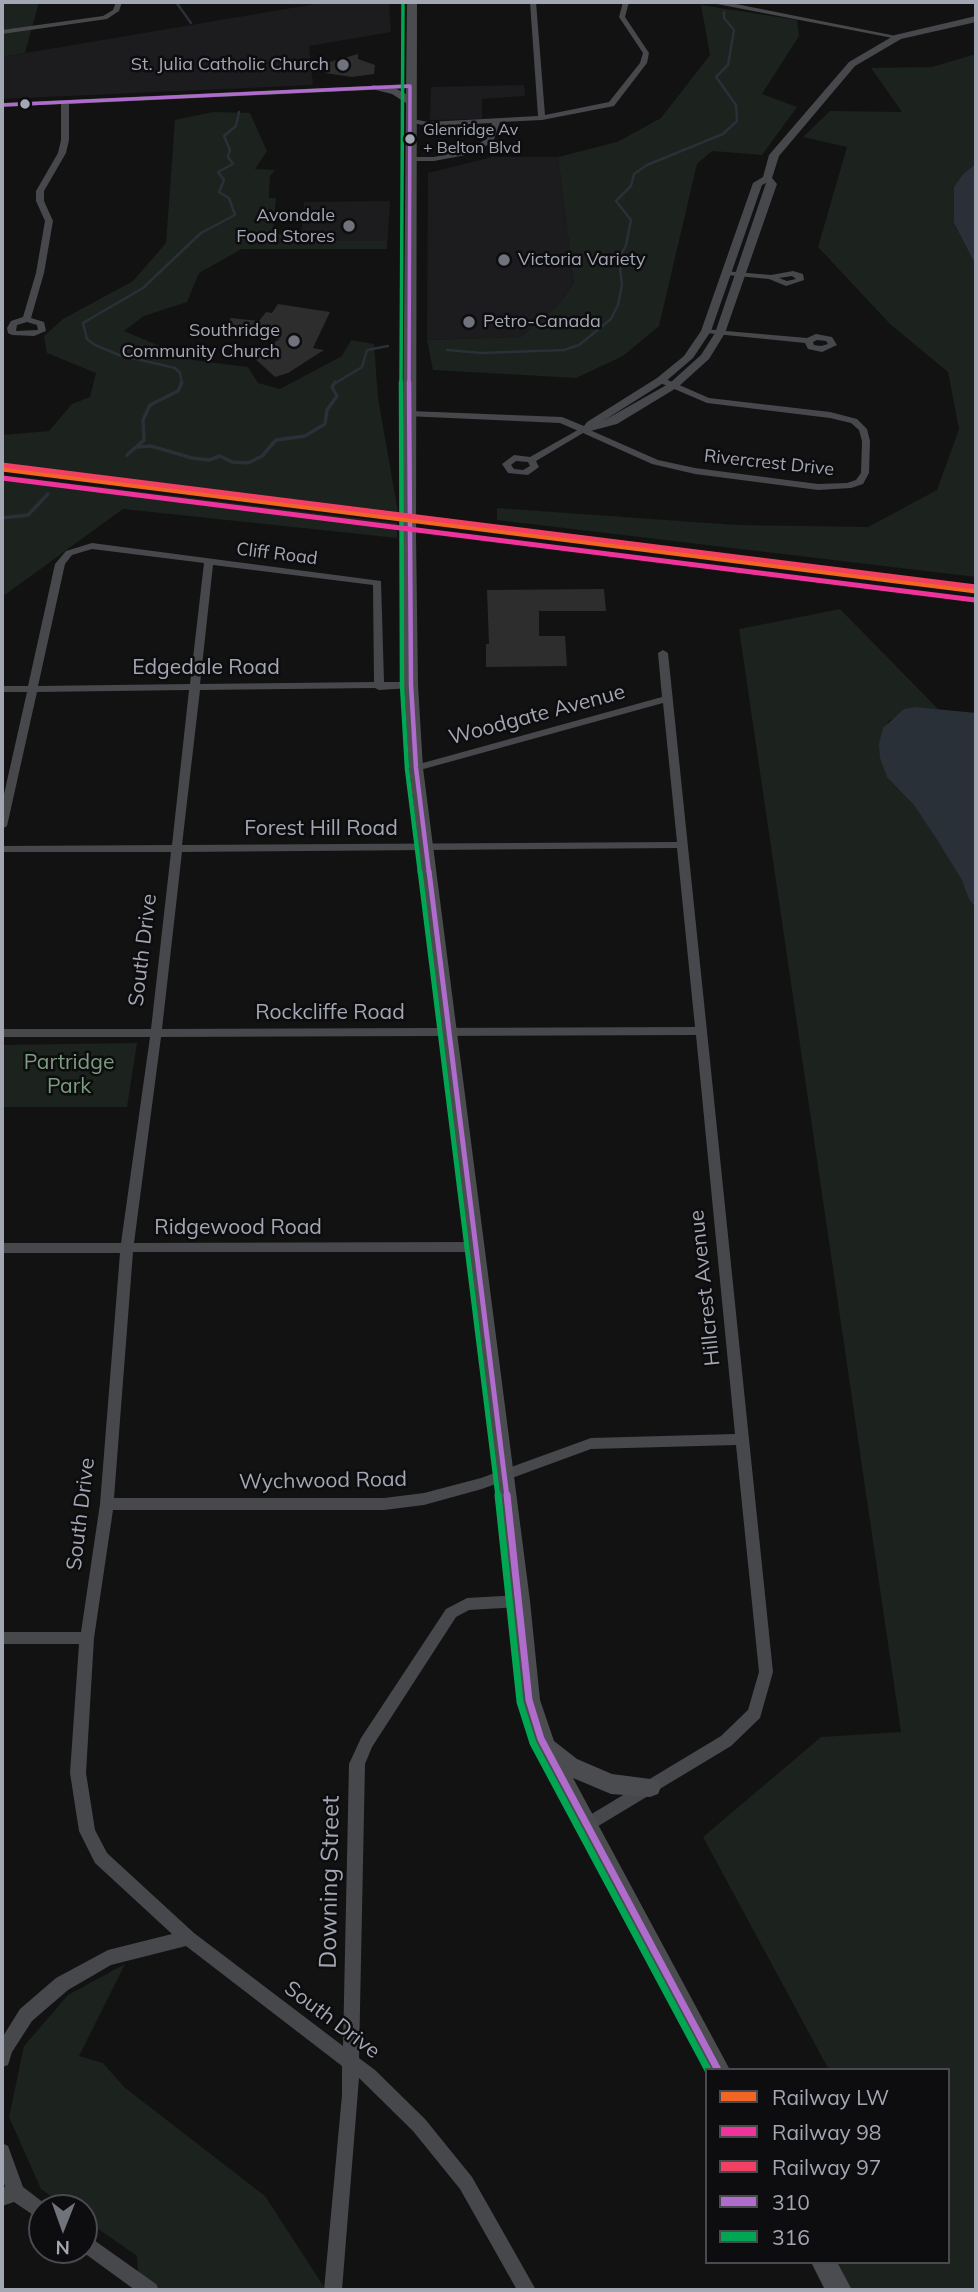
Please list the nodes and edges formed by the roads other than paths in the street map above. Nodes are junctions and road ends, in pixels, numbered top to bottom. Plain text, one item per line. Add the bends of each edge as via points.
1 (119, 2) edge
2 (412, 2) edge
3 (533, 2) edge
4 (626, 2) edge
5 (717, 2) edge
6 (976, 19) edge
7 (2, 32) edge
8 (898, 37) junction
9 (410, 86) junction
10 (373, 88) junction
11 (411, 101) junction
12 (65, 102) junction
13 (2, 105) edge
14 (542, 118) junction
15 (411, 120) junction
16 (496, 122) junction
17 (411, 159) junction
18 (767, 179) junction
19 (747, 215) junction
20 (761, 216) junction
21 (727, 272) junction
22 (740, 274) junction
23 (771, 277) dead end
24 (27, 319) dead end
25 (706, 331) junction
26 (720, 333) junction
27 (808, 341) dead end
28 (661, 380) junction
29 (674, 385) junction
30 (410, 414) junction
31 (583, 430) junction
32 (531, 460) dead end
33 (209, 561) junction
34 (663, 653) dead end
35 (411, 685) junction
36 (379, 687) junction
37 (33, 688) junction
38 (195, 688) junction
39 (2, 689) edge
40 (668, 699) junction
41 (416, 768) junction
42 (2, 826) edge
43 (682, 845) junction
44 (178, 847) junction
45 (425, 848) junction
46 (2, 849) edge
47 (449, 1031) junction
48 (700, 1031) junction
49 (2, 1033) edge
50 (156, 1033) junction
51 (127, 1247) junction
52 (475, 1247) junction
53 (2, 1248) edge
54 (741, 1439) junction
55 (502, 1475) junction
56 (107, 1504) junction
57 (520, 1601) junction
58 (2, 1638) edge
59 (87, 1638) junction
60 (541, 1739) junction
61 (650, 1787) junction
62 (585, 1826) junction
63 (188, 1938) junction
64 (2, 2059) edge
65 (351, 2064) junction
66 (717, 2068) edge
67 (2, 2152) edge
68 (9, 2195) edge
69 (28, 2205) edge
70 (98, 2252) edge
71 (824, 2264) edge
72 (150, 2290) edge
73 (333, 2290) edge
74 (527, 2290) edge
75 (838, 2290) edge

1 - 7 street via 116,11 105,18
2 - 9 main road
3 - 14 street
4 - 14 street via 622,17 646,53 643,63 611,104
5 - 8 street
6 - 8 street
8 - 18 street via 852,64 774,155
9 - 10 street
9 - 11 main road
10 - 11 main road via 394,91
10 - 12 street
11 - 15 main road
12 - 13 street
12 - 24 street via 62,153 40,191 49,221
14 - 16 street
15 - 16 street via 428,124
15 - 17 main road
16 - 17 street via 490,140 482,146 452,156
17 - 30 main road
18 - 19 street via 758,183
18 - 20 street via 772,184
19 - 20 street
19 - 21 street
20 - 22 street
21 - 22 street
21 - 25 street
22 - 23 street
22 - 26 street
25 - 26 street
25 - 28 street via 688,358
26 - 27 street
26 - 29 street via 705,357
28 - 29 street, Rivercrest Drive
28 - 31 street
29 - 31 street via 613,422
29 - 31 street, Rivercrest Drive via 707,400 854,421 863,429 866,441 865,473 860,482 848,486 818,487 695,471 655,462
30 - 31 street via 562,420
30 - 35 main road
31 - 32 street
33 - 36 street, Cliff Road via 378,583
33 - 37 street, Cliff Road via 92,546 69,553 60,564
33 - 38 street, South Drive
34 - 40 street, Hillcrest Avenue
35 - 36 street, Edgedale Road
35 - 41 main road
36 - 38 street, Edgedale Road
37 - 38 street, Edgedale Road
37 - 39 street, Edgedale Road
37 - 42 street
38 - 44 street, South Drive
40 - 41 street, Woodgate Avenue
40 - 43 street, Hillcrest Avenue
41 - 45 main road
43 - 45 street, Forest Hill Road
43 - 48 street, Hillcrest Avenue
44 - 45 street, Forest Hill Road
44 - 46 street, Forest Hill Road
44 - 50 street, South Drive
45 - 47 main road
47 - 48 street, Rockcliffe Road
47 - 50 street, Rockcliffe Road
47 - 52 main road
48 - 54 street, Hillcrest Avenue
49 - 50 street, Rockcliffe Road
50 - 51 street, South Drive
51 - 52 street, Ridgewood Road
51 - 53 street, Ridgewood Road
51 - 56 street, South Drive
52 - 55 main road
54 - 55 street, Wychwood Road via 591,1444
54 - 61 street, Hillcrest Avenue via 766,1672 755,1713 726,1741
55 - 56 street, Wychwood Road via 424,1499 384,1504
55 - 57 main road
56 - 59 street, South Drive
57 - 60 main road via 529,1700
57 - 65 street, Downing Street via 467,1604 451,1614 366,1743 357,1764
58 - 59 street
59 - 63 street, South Drive via 78,1773 87,1831 101,1858
60 - 61 main road via 559,1759 585,1774 611,1784
60 - 62 main road
61 - 62 street, Hillcrest Avenue
62 - 66 main road
63 - 64 street via 108,1958 62,1984 26,2015
63 - 65 street, South Drive
65 - 73 street, Downing Street
65 - 74 street, South Drive via 419,2125 466,2183
67 - 68 street
68 - 69 street
70 - 72 street
71 - 75 main road

